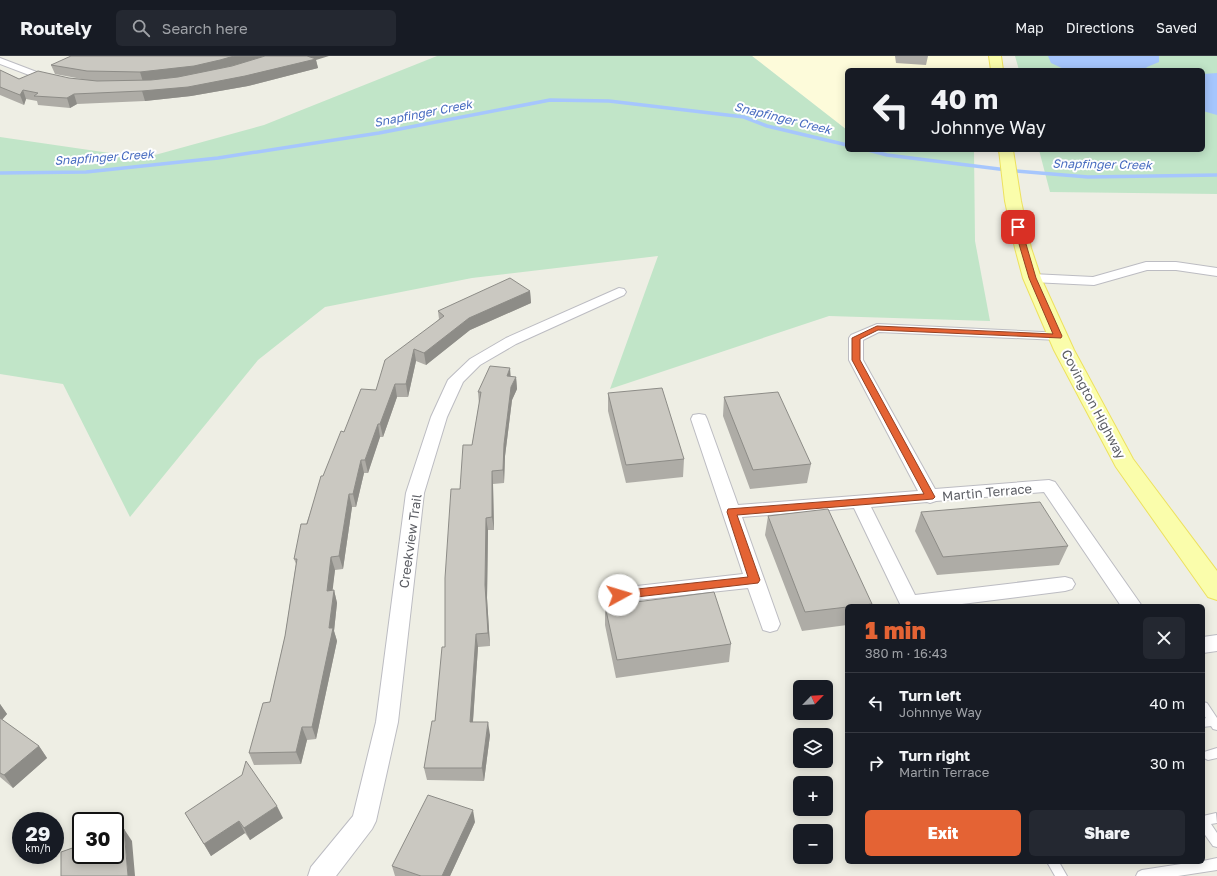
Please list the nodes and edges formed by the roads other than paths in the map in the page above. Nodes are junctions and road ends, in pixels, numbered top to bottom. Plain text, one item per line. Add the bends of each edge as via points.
1 (995, 56) edge
2 (0, 61) edge
3 (997, 68) edge
4 (66, 82) edge
5 (1006, 152) edge
6 (1146, 266) junction
7 (1031, 272) junction
8 (1217, 272) edge
9 (1217, 281) edge
10 (619, 292) dead end
11 (1058, 336) junction
12 (699, 419) dead end
13 (930, 497) junction
14 (860, 502) junction
15 (732, 512) junction
16 (755, 580) junction
17 (1065, 584) dead end
18 (1217, 590) edge
19 (619, 595) dead end
20 (1131, 604) edge
21 (770, 624) dead end
22 (1217, 643) edge
23 (1205, 645) edge
24 (1205, 710) edge
25 (1211, 723) edge
26 (1216, 818) edge
27 (1205, 821) edge
28 (1205, 825) edge
29 (1217, 842) edge
30 (1054, 864) edge
31 (1217, 864) edge
32 (320, 876) edge
33 (1061, 876) edge
34 (1142, 876) edge
35 (1145, 876) edge

1 - 3 main road
2 - 4 street via 40,76
5 - 7 main road, Covington Highway via 1018,227
6 - 7 street via 1094,281
6 - 8 street via 1176,266
6 - 9 street
7 - 11 main road, Covington Highway
10 - 32 street, Creekview Trail via 511,341 475,362 456,380 440,417 415,493 387,722 364,821
11 - 13 street via 877,328 856,338 856,360
11 - 18 main road, Covington Highway via 1124,462
12 - 15 street
13 - 14 street, Martin Terrace
13 - 20 street, Martin Terrace via 1049,486
14 - 15 street, Martin Terrace
14 - 17 street via 908,603
15 - 16 street
16 - 19 street
16 - 21 street
22 - 23 street
24 - 25 lane
26 - 27 lane
28 - 29 lane
30 - 33 lane
31 - 35 lane
34 - 35 lane

